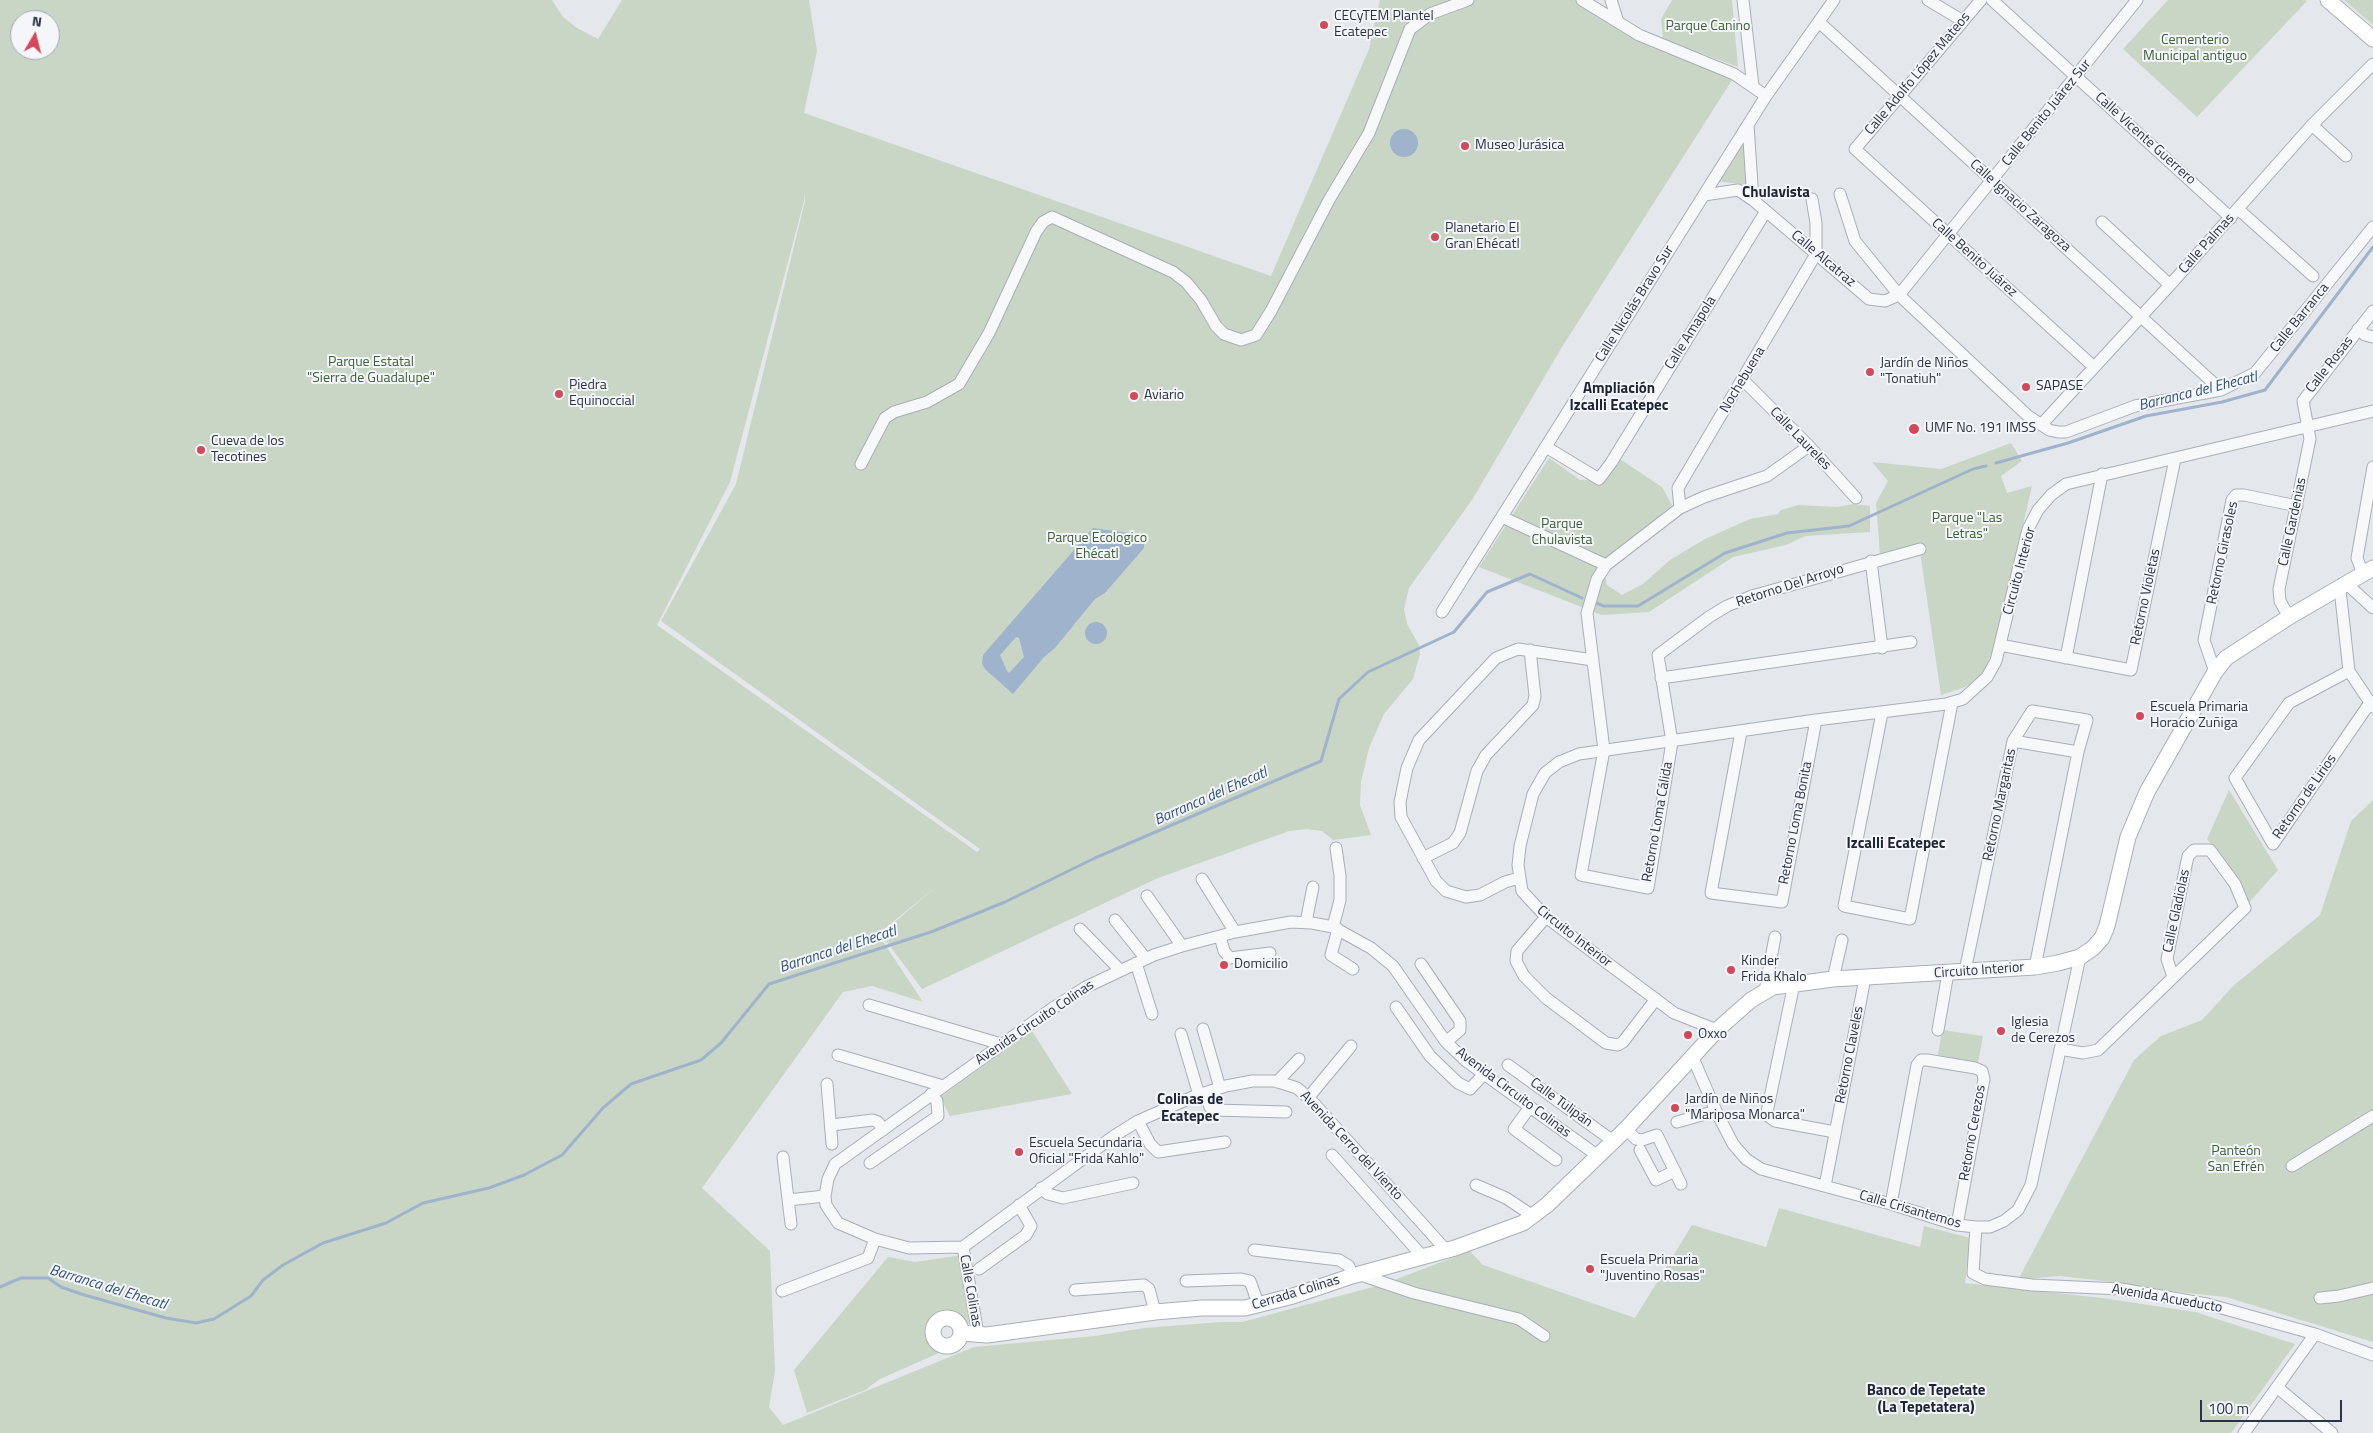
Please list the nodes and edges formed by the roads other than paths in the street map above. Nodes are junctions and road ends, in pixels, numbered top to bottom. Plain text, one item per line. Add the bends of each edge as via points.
1 (1468, 0) edge
2 (1611, 0) edge
3 (1743, 0) edge
4 (1834, 0) edge
5 (1928, 0) edge
6 (1981, 0) edge
7 (1992, 0) edge
8 (2137, 0) edge
9 (2328, 0) edge
10 (1591, 2) edge
11 (1963, 21) junction
12 (1619, 22) junction
13 (1819, 22) junction
14 (2373, 39) edge
15 (2373, 64) edge
16 (2076, 76) junction
17 (1753, 86) junction
18 (1766, 96) junction
19 (1900, 96) junction
20 (2312, 124) junction
21 (1748, 125) junction
22 (1854, 149) joint
23 (2346, 156) dead end
24 (1992, 180) junction
25 (1840, 194) dead end
26 (1704, 195) junction
27 (1812, 199) dead end
28 (1753, 200) junction
29 (1766, 211) junction
30 (2235, 213) junction
31 (2102, 222) dead end
32 (2373, 227) edge
33 (1948, 234) junction
34 (1816, 254) junction
35 (2314, 276) dead end
36 (2170, 285) junction
37 (1899, 295) junction
38 (2373, 311) edge
39 (2141, 317) junction
40 (2358, 330) junction
41 (2373, 337) edge
42 (2094, 368) junction
43 (1744, 380) junction
44 (2220, 390) junction
45 (2373, 411) edge
46 (2041, 425) junction
47 (2308, 425) junction
48 (1809, 446) junction
49 (1546, 447) junction
50 (2175, 459) junction
51 (862, 464) dead end
52 (2373, 467) edge
53 (2102, 474) junction
54 (1856, 498) dead end
55 (2297, 506) junction
56 (1680, 508) junction
57 (1502, 517) junction
58 (1920, 549) dead end
59 (1871, 561) junction
60 (1606, 565) junction
61 (2368, 571) edge
62 (2344, 587) junction
63 (2373, 608) edge
64 (1442, 612) dead end
65 (2289, 617) junction
66 (1911, 642) dead end
67 (2000, 645) junction
68 (1882, 648) junction
69 (1530, 650) junction
70 (2066, 658) junction
71 (1593, 660) junction
72 (2349, 671) junction
73 (2215, 672) junction
74 (1661, 678) junction
75 (1952, 702) junction
76 (2371, 706) edge
77 (1882, 713) junction
78 (1816, 720) junction
79 (1742, 732) junction
80 (2013, 741) junction
81 (1672, 742) junction
82 (1604, 750) junction
83 (2078, 752) junction
84 (1336, 848) dead end
85 (1424, 858) junction
86 (1519, 878) junction
87 (1202, 879) dead end
88 (1313, 887) dead end
89 (1147, 896) dead end
90 (1546, 917) junction
91 (1116, 920) dead end
92 (1306, 922) junction
93 (1335, 928) junction
94 (1080, 929) dead end
95 (1235, 932) junction
96 (1220, 936) junction
97 (1775, 936) dead end
98 (1842, 940) dead end
99 (1182, 946) junction
100 (1270, 952) dead end
101 (2080, 957) junction
102 (1141, 961) junction
103 (1421, 964) dead end
104 (2035, 967) junction
105 (1354, 969) dead end
106 (1120, 970) junction
107 (1965, 971) junction
108 (1948, 973) junction
109 (2173, 977) junction
110 (1865, 978) junction
111 (1833, 979) junction
112 (1794, 984) junction
113 (1765, 992) junction
114 (1656, 999) junction
115 (869, 1005) dead end
116 (1396, 1007) dead end
117 (1152, 1014) dead end
118 (1203, 1029) dead end
119 (1718, 1030) junction
120 (1938, 1030) dead end
121 (1181, 1034) dead end
122 (1446, 1042) junction
123 (1001, 1044) junction
124 (1351, 1046) dead end
125 (2060, 1049) junction
126 (838, 1055) dead end
127 (1693, 1058) junction
128 (1299, 1060) dead end
129 (1508, 1066) dead end
130 (1484, 1074) junction
131 (1278, 1082) junction
132 (826, 1084) dead end
133 (943, 1086) junction
134 (1220, 1088) junction
135 (931, 1094) junction
136 (1202, 1094) junction
137 (1308, 1098) junction
138 (1530, 1107) junction
139 (1716, 1111) junction
140 (1286, 1112) dead end
141 (2373, 1116) edge
142 (1138, 1121) junction
143 (1677, 1122) dead end
144 (831, 1125) junction
145 (1626, 1129) junction
146 (883, 1130) junction
147 (1835, 1132) junction
148 (1613, 1141) junction
149 (1225, 1142) dead end
150 (832, 1144) dead end
151 (1640, 1150) dead end
152 (1332, 1155) dead end
153 (1598, 1156) junction
154 (783, 1157) dead end
155 (1556, 1160) dead end
156 (870, 1163) dead end
157 (2292, 1166) dead end
158 (1675, 1172) junction
159 (1133, 1183) dead end
160 (1681, 1184) dead end
161 (1476, 1185) dead end
162 (1825, 1186) junction
163 (1041, 1188) junction
164 (825, 1196) junction
165 (788, 1200) junction
166 (1891, 1204) junction
167 (1019, 1205) junction
168 (1533, 1216) junction
169 (791, 1224) dead end
170 (1957, 1225) junction
171 (1976, 1228) junction
172 (875, 1239) junction
173 (962, 1247) junction
174 (1254, 1250) dead end
175 (1446, 1250) junction
176 (1423, 1257) junction
177 (978, 1269) dead end
178 (1355, 1275) junction
179 (1186, 1281) dead end
180 (2373, 1288) edge
181 (1075, 1290) dead end
182 (782, 1291) dead end
183 (2320, 1298) dead end
184 (1259, 1306) junction
185 (1155, 1312) junction
186 (961, 1333) dead end
187 (978, 1334) junction
188 (2315, 1334) junction
189 (1544, 1336) dead end
190 (2373, 1355) edge
191 (2278, 1388) junction
192 (2244, 1433) edge
193 (2332, 1433) edge

1 - 51 street via 1430,14 1410,29 1369,133 1256,335 1241,340 1224,334 1201,300 1174,272 1052,216 1042,222 1036,232 989,333 959,384 927,402 885,418
2 - 12 street
3 - 17 street
4 - 13 street, Calle Nicolás Bravo Sur
5 - 11 street
6 - 11 street, Calle Adolfo López Mateos
7 - 16 street, Calle Vicente Guerrero
8 - 16 street, Calle Benito Juárez Sur
9 - 14 main road
10 - 12 street
11 - 19 street, Calle Adolfo López Mateos
12 - 17 street via 1663,46 1734,74
13 - 18 street, Calle Nicolás Bravo Sur
13 - 19 street, Calle Ignacio Zaragoza
15 - 20 street, Calle Palmas
16 - 24 street, Calle Benito Juárez Sur
16 - 30 street, Calle Vicente Guerrero
17 - 18 street
18 - 21 street, Calle Nicolás Bravo Sur
19 - 22 street, Calle Adolfo López Mateos
19 - 24 street, Calle Ignacio Zaragoza
20 - 23 street
20 - 30 street, Calle Palmas
21 - 26 street, Calle Nicolás Bravo Sur
21 - 28 street
22 - 33 street, Calle Benito Juárez
24 - 33 street, Calle Benito Juárez Sur
24 - 39 street, Calle Ignacio Zaragoza
25 - 37 street via 1855,241
26 - 28 street, Calle Alcatraz via 1738,190
26 - 49 street, Calle Nicolás Bravo Sur
27 - 34 street
28 - 29 street, Calle Alcatraz
29 - 34 street, Calle Alcatraz
29 - 49 street, Calle Amapola via 1599,479 1592,478
30 - 35 street, Calle Vicente Guerrero
30 - 36 street, Calle Palmas
31 - 36 street
32 - 44 street, Calle Barranca via 2255,373
33 - 37 street, Calle Benito Juárez Sur
33 - 42 street, Calle Benito Juárez
34 - 37 street, Calle Alcatraz via 1869,299 1885,301
34 - 43 street, Nochebuena
36 - 39 street, Calle Palmas
37 - 46 street
38 - 40 street, Calle Rosas
39 - 42 street, Calle Palmas
39 - 44 street, Calle Ignacio Zaragoza
40 - 41 street
40 - 47 street, Calle Rosas via 2303,400
42 - 46 street, Calle Palmas
43 - 48 street, Calle Laureles
43 - 56 street, Nochebuena via 1678,488
44 - 46 street, Calle Barranca via 2135,406 2066,432
45 - 47 street, Circuito Interior
47 - 50 street, Circuito Interior
47 - 55 street, Calle Gardenias via 2310,439
48 - 54 street, Calle Laureles
48 - 56 street via 1767,476
49 - 57 street, Calle Nicolás Bravo Sur
50 - 53 street, Circuito Interior
50 - 70 street, Retorno Violetas via 2131,670
52 - 61 street via 2357,558
53 - 67 street, Circuito Interior via 2066,484 2038,510 2023,548
53 - 70 street
55 - 65 street, Calle Gardenias via 2279,589 2280,601
55 - 73 street, Retorno Girasoles via 2244,495 2236,495 2232,500 2204,640
56 - 60 street
57 - 60 street
57 - 64 street, Calle Nicolás Bravo Sur
58 - 59 street, Retorno Del Arroyo
59 - 68 street
59 - 74 street, Retorno Del Arroyo via 1727,606 1658,655
60 - 71 street via 1592,590 1587,613
61 - 62 main road, Circuito Interior
62 - 63 street
62 - 65 main road, Circuito Interior
62 - 72 street
65 - 73 main road, Circuito Interior via 2226,658
66 - 68 street
67 - 70 street, Retorno Violetas
67 - 75 street, Circuito Interior via 1987,677 1963,698
68 - 74 street
69 - 71 street
69 - 85 street via 1534,705 1486,755 1477,771 1460,833 1453,843
69 - 85 street via 1518,649 1496,658 1419,740 1407,768 1400,802 1401,817
71 - 82 street
72 - 76 street
72 - 76 street, Retorno de Lirios via 2289,703 2235,778 2272,844
73 - 101 main road, Circuito Interior via 2147,792 2128,837 2102,938
74 - 81 street, Retorno Del Arroyo
75 - 77 street, Circuito Interior
75 - 77 street via 1910,919 1844,906
77 - 78 street, Circuito Interior
78 - 79 street, Circuito Interior
78 - 79 street, Retorno Loma Bonita via 1782,902 1712,893
79 - 81 street, Circuito Interior
80 - 83 street, Retorno Margaritas
80 - 83 street via 2032,711 2087,720
80 - 107 street, Retorno Margaritas
81 - 82 street, Circuito Interior
81 - 82 street, Retorno Loma Cálida via 1648,888 1581,875
82 - 86 street, Circuito Interior via 1579,754 1559,762 1538,783 1520,846
83 - 104 street
84 - 93 street via 1340,900
85 - 86 street via 1436,881 1455,895 1480,895
86 - 90 street, Circuito Interior via 1522,891
87 - 95 street
88 - 92 street
89 - 99 street
90 - 114 street, Circuito Interior
90 - 114 street via 1517,952 1516,961 1524,976 1546,998 1591,1032 1606,1043 1618,1045 1624,1042
91 - 102 street
92 - 93 street, Avenida Circuito Colinas
92 - 95 street, Avenida Circuito Colinas
93 - 105 street via 1331,955
93 - 122 street, Avenida Circuito Colinas via 1371,948 1393,966
94 - 106 street
95 - 96 street, Avenida Circuito Colinas
96 - 99 street, Avenida Circuito Colinas
96 - 100 street via 1224,951 1230,958
97 - 113 street
98 - 111 street
99 - 102 street, Avenida Circuito Colinas
101 - 104 main road, Circuito Interior
101 - 125 street, Calle Crisantemos
102 - 106 street, Avenida Circuito Colinas
102 - 117 street
103 - 122 street via 1460,1021 1460,1030
104 - 107 main road, Circuito Interior
106 - 123 street, Avenida Circuito Colinas via 1086,987
107 - 108 main road, Circuito Interior
108 - 110 main road, Circuito Interior
108 - 120 street
109 - 109 street, Calle Gladiolas via 2245,908 2235,884 2210,850 2194,850 2188,856 2167,959
109 - 125 street, Calle Gladiolas via 2098,1050 2082,1053
110 - 111 main road, Circuito Interior
110 - 147 street, Retorno Claveles
111 - 112 main road, Circuito Interior
112 - 113 main road, Circuito Interior via 1773,987
112 - 147 street via 1768,1116 1775,1121
113 - 119 main road, Circuito Interior via 1751,1000
114 - 119 street, Circuito Interior via 1674,1013
115 - 123 street
116 - 130 street via 1430,1056 1458,1083 1470,1090
118 - 134 street
119 - 127 main road
121 - 136 street
122 - 130 street, Avenida Circuito Colinas
123 - 133 street, Avenida Circuito Colinas
124 - 137 street
125 - 171 street, Calle Crisantemos via 2025,1200 2004,1222
126 - 133 street
127 - 139 street, Calle Crisantemos
127 - 145 main road
128 - 131 street
129 - 148 street, Calle Tulipán
130 - 138 street, Avenida Circuito Colinas
131 - 134 street, Avenida Cerro del Viento via 1252,1081
131 - 137 street, Avenida Cerro del Viento via 1297,1088
132 - 144 street
133 - 135 street, Avenida Circuito Colinas
134 - 136 street, Avenida Cerro del Viento
135 - 146 street, Avenida Circuito Colinas
135 - 156 street via 937,1101 938,1116
136 - 140 street via 1210,1107 1216,1110
136 - 142 street, Avenida Cerro del Viento
137 - 175 street, Avenida Cerro del Viento
138 - 153 street, Avenida Circuito Colinas
138 - 155 street via 1514,1129
139 - 143 street
139 - 162 street, Calle Crisantemos via 1733,1144 1761,1169
141 - 157 street
142 - 149 street via 1158,1152
142 - 163 street, Avenida Cerro del Viento
144 - 146 street via 873,1120
144 - 150 street
145 - 148 main road
145 - 158 street via 1636,1139 1656,1135
146 - 164 street, Avenida Circuito Colinas via 835,1164
147 - 162 street, Retorno Claveles
148 - 153 main road
151 - 158 street via 1656,1180
152 - 176 street
153 - 168 main road, Cerrada Colinas
154 - 165 street
158 - 160 street
159 - 163 street via 1063,1198 1048,1194
161 - 168 street via 1506,1198
162 - 166 street, Calle Crisantemos
163 - 167 street, Avenida Cerro del Viento
164 - 165 street
164 - 172 street via 826,1205 838,1224
165 - 169 street
166 - 170 street, Calle Crisantemos
166 - 170 street, Retorno Cerezos via 1917,1065 1921,1060 1927,1060 1975,1068 1982,1071 1984,1079
167 - 173 street, Avenida Cerro del Viento
167 - 177 street via 1031,1226 1026,1235
168 - 175 main road, Cerrada Colinas via 1523,1223
170 - 171 street, Calle Crisantemos
171 - 188 street, Avenida Acueducto via 1973,1273 1985,1278 2032,1285 2121,1289 2207,1304
172 - 173 street via 909,1248
172 - 182 street via 868,1258
173 - 187 street, Calle Colinas
174 - 178 street via 1340,1260
175 - 176 main road, Cerrada Colinas
176 - 178 main road, Cerrada Colinas
178 - 184 main road, Cerrada Colinas
178 - 189 street via 1510,1316
179 - 184 street via 1250,1281
180 - 183 street
181 - 185 street via 1144,1285 1149,1289
184 - 185 main road, Cerrada Colinas
185 - 187 main road, Cerrada Colinas
186 - 187 main road, Cerrada Colinas
188 - 190 street
188 - 191 street
191 - 192 street
191 - 193 street

